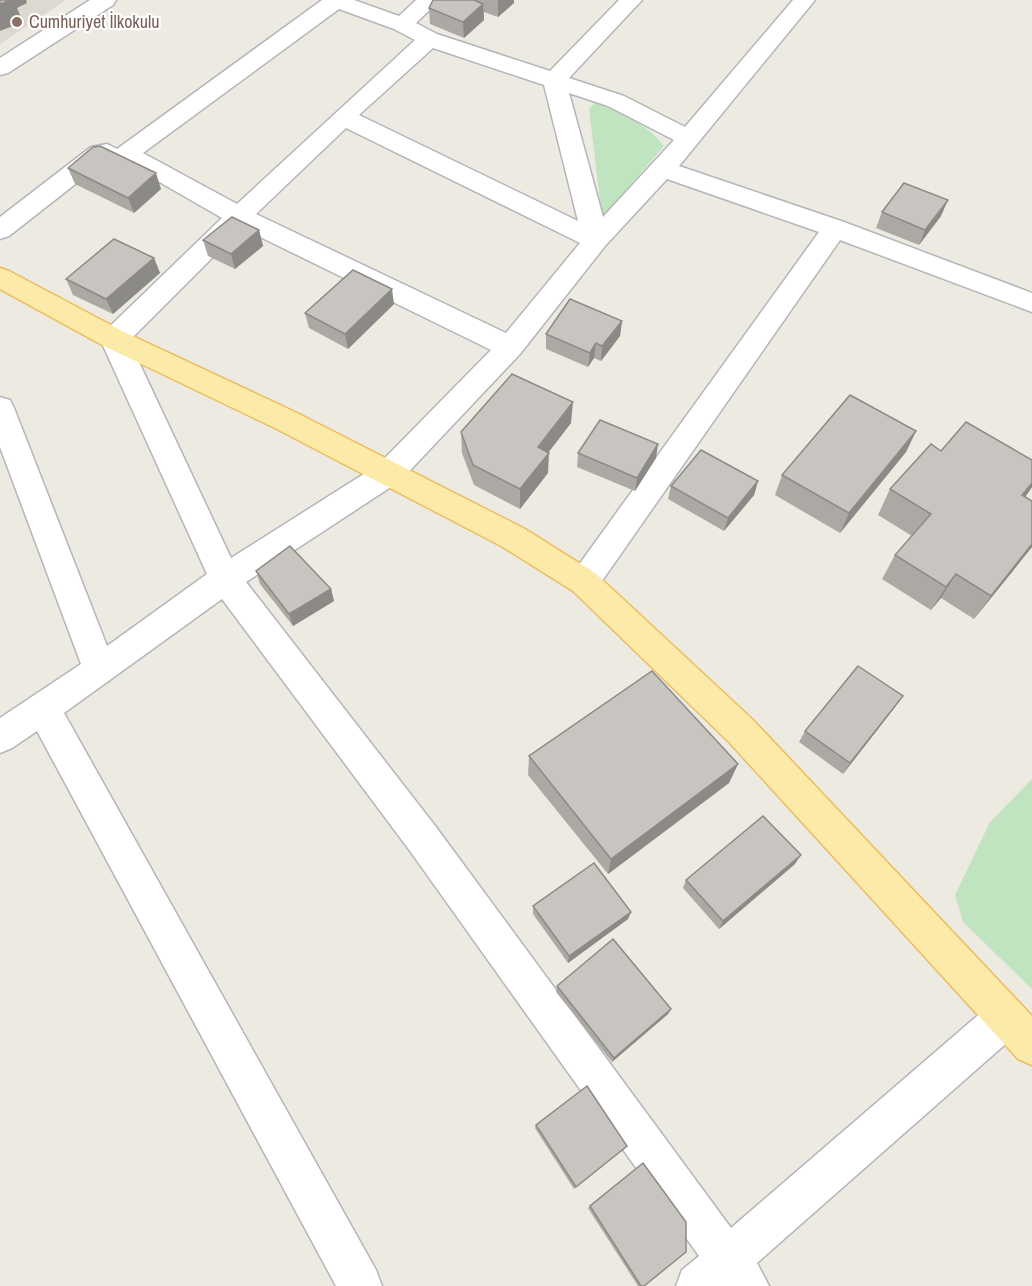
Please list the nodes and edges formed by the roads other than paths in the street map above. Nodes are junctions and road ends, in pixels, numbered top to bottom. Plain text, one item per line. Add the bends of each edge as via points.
1 (105, 0) edge
2 (429, 0) edge
3 (631, 0) edge
4 (804, 0) edge
5 (335, 1) edge
6 (402, 24) junction
7 (429, 39) junction
8 (0, 68) edge
9 (554, 80) junction
10 (343, 117) junction
11 (689, 138) junction
12 (126, 154) junction
13 (663, 169) junction
14 (239, 216) junction
15 (835, 228) junction
16 (0, 230) edge
17 (596, 240) junction
18 (0, 277) edge
19 (1032, 303) edge
20 (114, 339) junction
21 (510, 346) junction
22 (0, 408) edge
23 (389, 473) junction
24 (225, 579) junction
25 (584, 582) junction
26 (100, 670) junction
27 (43, 709) junction
28 (0, 737) edge
29 (1019, 1032) edge
30 (724, 1277) edge
31 (360, 1286) edge

1 - 8 street
2 - 6 street
3 - 9 street
4 - 11 street
5 - 6 street
5 - 12 street
6 - 7 street
7 - 9 street
7 - 10 street
9 - 11 street via 616,101
9 - 17 street
10 - 14 street
10 - 17 street
11 - 13 street
12 - 14 street
12 - 16 street via 100,152
13 - 15 street
13 - 17 street
14 - 20 street
14 - 21 street
15 - 19 street
15 - 25 street
17 - 21 street
18 - 20 main road
20 - 23 main road
20 - 24 street
21 - 23 street
22 - 26 street
23 - 24 street
23 - 25 main road via 514,538
24 - 26 street
24 - 30 street via 423,839
25 - 29 main road via 741,731
26 - 27 street
27 - 28 street
27 - 31 street
29 - 30 street

